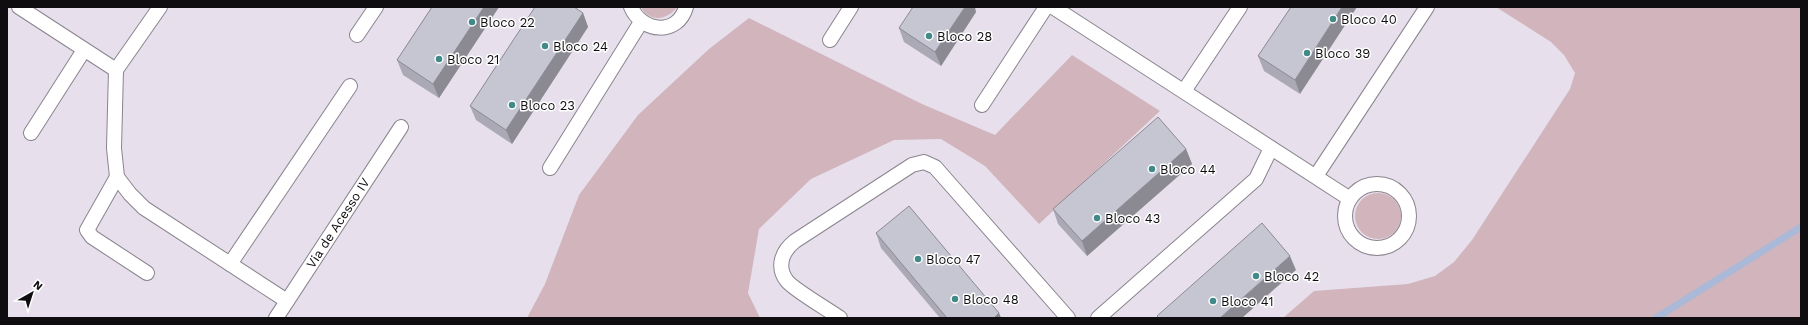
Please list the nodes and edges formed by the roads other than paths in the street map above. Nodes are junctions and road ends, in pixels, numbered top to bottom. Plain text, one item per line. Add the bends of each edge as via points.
1 (19, 7) edge
2 (160, 7) edge
3 (376, 7) edge
4 (631, 7) edge
5 (686, 7) edge
6 (851, 7) edge
7 (1046, 7) edge
8 (1053, 7) edge
9 (1240, 7) edge
10 (1427, 7) edge
11 (641, 22) junction
12 (357, 35) dead end
13 (830, 40) dead end
14 (84, 50) junction
15 (116, 70) junction
16 (350, 86) dead end
17 (1184, 92) junction
18 (982, 105) dead end
19 (401, 127) dead end
20 (31, 133) dead end
21 (1271, 148) junction
22 (550, 168) dead end
23 (1316, 176) junction
24 (117, 177) junction
25 (1350, 199) junction
26 (230, 264) junction
27 (147, 273) dead end
28 (287, 301) junction
29 (276, 318) edge
30 (840, 318) edge
31 (1068, 318) edge
32 (1098, 318) edge

1 - 14 lane
2 - 15 lane
3 - 12 lane
4 - 11 lane
5 - 11 lane via 679,20 670,26 660,28
6 - 13 lane
7 - 18 lane
8 - 17 lane
9 - 17 lane
10 - 23 lane
11 - 22 lane
14 - 15 lane
14 - 20 lane
15 - 24 lane via 114,148
16 - 26 lane
17 - 21 lane
19 - 28 lane, Via de Acesso IV
21 - 23 lane
21 - 32 lane via 1256,180
23 - 25 lane
24 - 26 lane via 144,208
24 - 27 lane via 86,230 92,237
25 - 25 lane via 1345,208 1344,218 1352,237 1360,244 1371,249 1384,249 1404,236 1409,225 1410,213 1406,201 1399,192 1389,186 1367,185 1357,190
26 - 28 lane
28 - 29 lane, Via de Acesso IV
30 - 31 lane via 788,282 781,262 788,246 912,165 924,162 935,167

